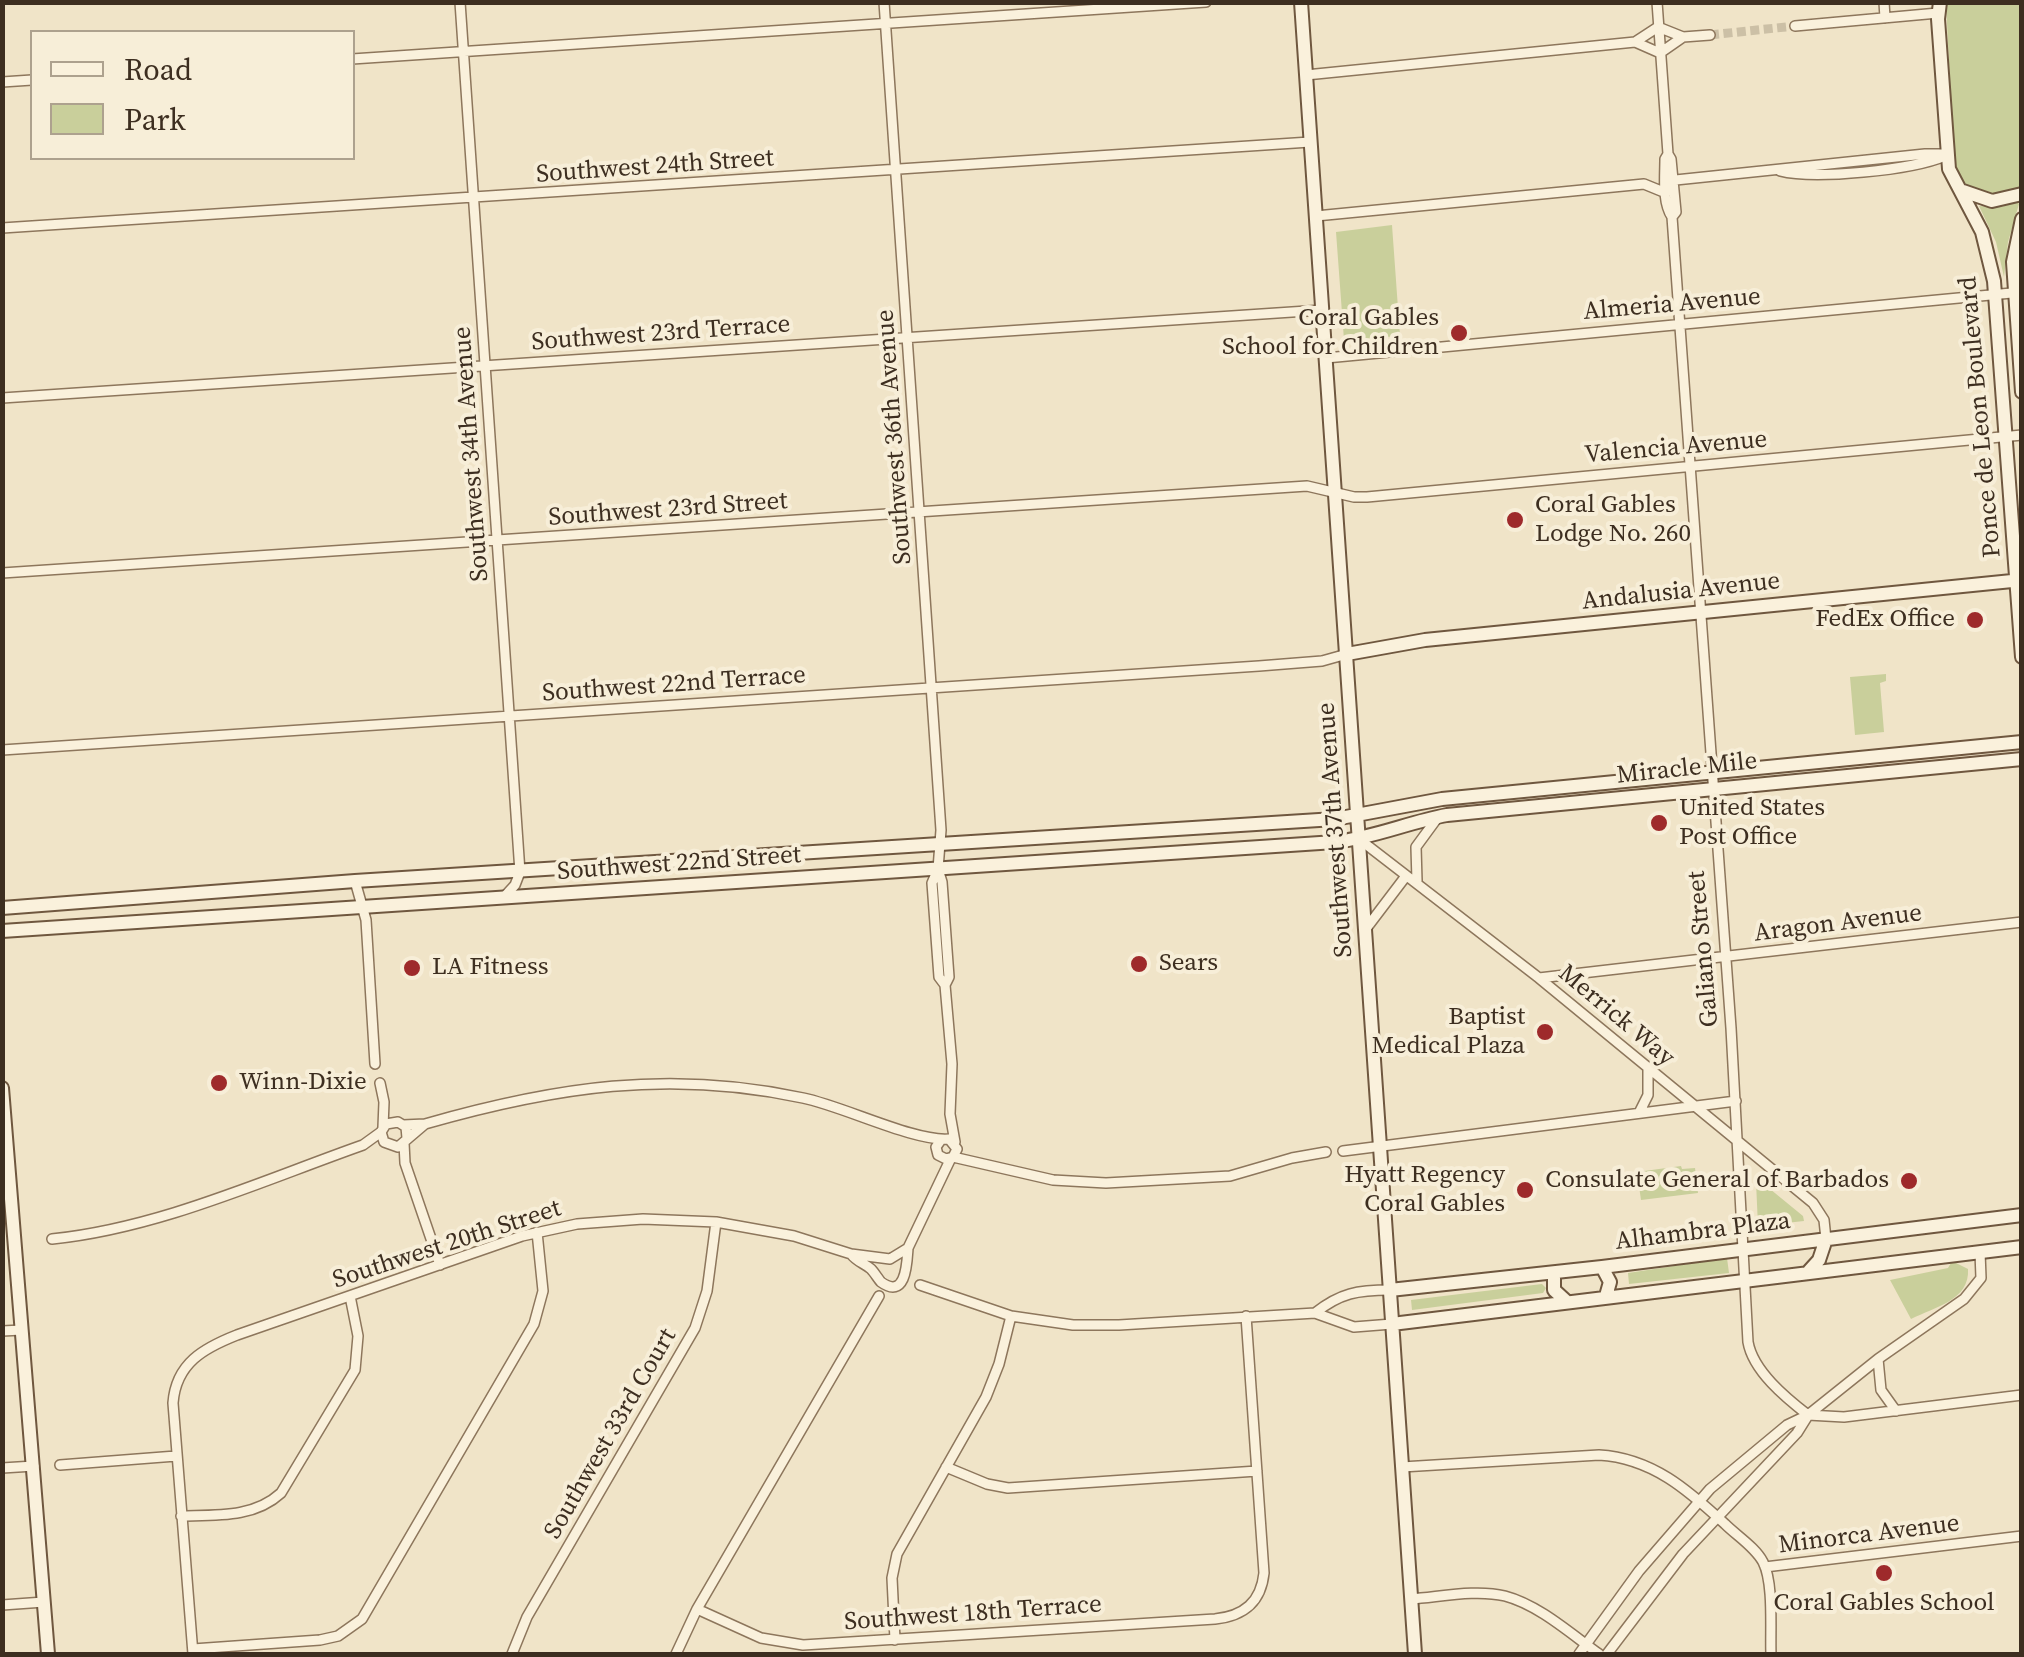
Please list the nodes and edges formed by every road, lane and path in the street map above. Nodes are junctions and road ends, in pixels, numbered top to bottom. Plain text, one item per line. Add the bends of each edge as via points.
1 (460, 2) edge
2 (884, 2) edge
3 (1206, 2) edge
4 (1301, 2) edge
5 (1657, 2) edge
6 (1884, 2) edge
7 (1939, 8) edge
8 (1885, 18) junction
9 (886, 24) junction
10 (1795, 26) tunnel mouth
11 (1658, 28) junction
12 (1710, 35) tunnel mouth
13 (1683, 37) junction
14 (1636, 42) junction
15 (463, 52) junction
16 (1660, 53) junction
17 (355, 59) edge
18 (1306, 75) junction
19 (30, 80) edge
20 (2, 82) edge
21 (1310, 142) junction
22 (1668, 154) junction
23 (1948, 154) junction
24 (1665, 169) junction
25 (896, 170) junction
26 (1670, 181) junction
27 (1646, 184) junction
28 (1960, 190) junction
29 (1666, 194) junction
30 (2022, 194) edge
31 (475, 198) junction
32 (1316, 216) junction
33 (1672, 217) junction
34 (2022, 218) edge
35 (2, 228) edge
36 (2018, 292) edge
37 (1996, 294) junction
38 (1322, 310) junction
39 (1680, 324) junction
40 (908, 338) junction
41 (1326, 358) junction
42 (486, 366) junction
43 (2022, 392) edge
44 (2, 398) edge
45 (2022, 435) edge
46 (2006, 437) junction
47 (1691, 466) junction
48 (1335, 493) junction
49 (921, 512) junction
50 (498, 541) junction
51 (2, 574) edge
52 (2019, 580) edge
53 (1702, 613) junction
54 (1347, 654) junction
55 (2022, 657) edge
56 (932, 687) junction
57 (510, 716) junction
58 (2022, 742) edge
59 (2, 750) edge
60 (2022, 758) edge
61 (1713, 772) junction
62 (1713, 789) junction
63 (1358, 815) junction
64 (1438, 817) junction
65 (1359, 839) junction
66 (941, 845) junction
67 (938, 869) junction
68 (520, 872) junction
69 (1406, 876) junction
70 (1417, 881) junction
71 (355, 882) junction
72 (246, 890) junction
73 (504, 898) junction
74 (364, 906) junction
75 (2, 908) edge
76 (242, 915) junction
77 (2022, 922) edge
78 (1365, 930) junction
79 (2, 931) edge
80 (1725, 958) junction
81 (1540, 978) junction
82 (375, 1064) dead end
83 (1648, 1069) junction
84 (380, 1083) dead end
85 (2, 1088) edge
86 (1736, 1101) junction
87 (384, 1102) junction
88 (1694, 1106) junction
89 (1639, 1113) junction
90 (950, 1114) junction
91 (401, 1123) junction
92 (425, 1124) junction
93 (382, 1129) junction
94 (406, 1140) junction
95 (1737, 1140) junction
96 (366, 1144) junction
97 (956, 1144) junction
98 (1380, 1145) junction
99 (389, 1146) junction
100 (939, 1146) junction
101 (1344, 1151) dead end
102 (1326, 1152) dead end
103 (952, 1158) junction
104 (975, 1161) junction
105 (405, 1164) junction
106 (938, 1180) junction
107 (7, 1198) edge
108 (2022, 1215) edge
109 (716, 1222) junction
110 (536, 1232) junction
111 (52, 1239) dead end
112 (1826, 1239) junction
113 (2022, 1247) edge
114 (908, 1248) junction
115 (1742, 1249) junction
116 (1980, 1252) junction
117 (851, 1254) junction
118 (440, 1265) junction
119 (1602, 1267) junction
120 (1554, 1272) junction
121 (1809, 1272) junction
122 (1744, 1279) junction
123 (920, 1285) dead end
124 (1390, 1290) junction
125 (350, 1296) junction
126 (879, 1296) dead end
127 (1606, 1296) junction
128 (1566, 1301) junction
129 (1314, 1313) junction
130 (1011, 1316) junction
131 (1246, 1316) junction
132 (1392, 1324) junction
133 (22, 1330) junction
134 (2, 1331) edge
135 (1878, 1359) junction
136 (2022, 1395) edge
137 (1896, 1411) junction
138 (1808, 1415) junction
139 (176, 1456) junction
140 (60, 1464) dead end
141 (34, 1466) junction
142 (946, 1467) junction
143 (1402, 1467) junction
144 (2, 1468) edge
145 (1258, 1471) junction
146 (1698, 1500) junction
147 (181, 1516) junction
148 (1716, 1516) junction
149 (2022, 1536) edge
150 (1765, 1567) junction
151 (1411, 1598) junction
152 (44, 1602) junction
153 (2, 1606) edge
154 (698, 1609) junction
155 (895, 1640) junction
156 (1582, 1650) edge
157 (193, 1652) edge
158 (48, 1654) edge
159 (512, 1654) edge
160 (676, 1654) edge
161 (1415, 1654) edge
162 (1599, 1654) edge
163 (1607, 1654) edge
164 (1771, 1654) edge

1 - 15 street, Southwest 34th Avenue
2 - 9 street, Southwest 36th Avenue
3 - 9 street
4 - 18 main road, Southwest 37th Avenue
5 - 11 street, Galiano Street
6 - 8 street
7 - 8 street
7 - 23 main road, Ponce de Leon Boulevard
8 - 10 street
9 - 15 street
9 - 25 street, Southwest 36th Avenue
11 - 13 street
11 - 14 street
11 - 16 street, Galiano Street
12 - 13 street
13 - 16 street
14 - 16 street
14 - 18 street
15 - 17 street
15 - 31 street, Southwest 34th Avenue
16 - 22 street, Galiano Street
18 - 21 main road, Southwest 37th Avenue
19 - 20 street
21 - 25 street, Southwest 24th Street
21 - 32 main road, Southwest 37th Avenue
22 - 24 street, Galiano Street
22 - 26 street, Galiano Street
23 - 26 street via 1896,167
23 - 28 main road, Ponce de Leon Boulevard
24 - 26 street, Galiano Street
24 - 27 street
25 - 31 street, Southwest 24th Street
25 - 40 street, Southwest 36th Avenue
26 - 29 street, Galiano Street
26 - 33 street, Galiano Street
27 - 29 street
27 - 32 street
28 - 30 main road via 1992,201
28 - 37 main road, Ponce de Leon Boulevard via 1986,240
29 - 33 street, Galiano Street
31 - 35 street, Southwest 24th Street
31 - 42 street, Southwest 34th Avenue
32 - 38 main road, Southwest 37th Avenue
33 - 39 street, Galiano Street
34 - 36 main road, Ponce de Leon Boulevard via 2013,262
36 - 37 street, Almeria Avenue
36 - 43 main road, Ponce de Leon Boulevard
37 - 39 street, Almeria Avenue
37 - 46 main road, Ponce de Leon Boulevard
38 - 40 street, Southwest 23rd Terrace
38 - 41 main road, Southwest 37th Avenue
39 - 41 street, Almeria Avenue
39 - 47 street, Galiano Street
40 - 42 street, Southwest 23rd Terrace
40 - 49 street, Southwest 36th Avenue
41 - 48 main road, Southwest 37th Avenue
42 - 44 street, Southwest 23rd Terrace
42 - 50 street, Southwest 34th Avenue
45 - 46 street, Valencia Avenue
46 - 47 street, Valencia Avenue
46 - 52 main road, Ponce de Leon Boulevard
47 - 48 street, Valencia Avenue via 1382,496
47 - 53 street, Galiano Street
48 - 49 street, Southwest 23rd Street via 1307,486
48 - 54 main road, Southwest 37th Avenue
49 - 50 street, Southwest 23rd Street
49 - 56 street, Southwest 36th Avenue
50 - 51 street, Southwest 23rd Street
50 - 57 street, Southwest 34th Avenue
52 - 53 main road, Andalusia Avenue
52 - 55 main road, Ponce de Leon Boulevard
53 - 54 main road, Andalusia Avenue
53 - 61 street, Galiano Street
54 - 56 street, Southwest 22nd Terrace
54 - 63 main road, Southwest 37th Avenue
56 - 57 street, Southwest 22nd Terrace
56 - 66 street, Southwest 36th Avenue
57 - 59 street, Southwest 22nd Terrace
57 - 68 street, Southwest 34th Avenue
58 - 61 main road, Miracle Mile
60 - 62 main road, Miracle Mile
61 - 62 street, Galiano Street
61 - 63 main road, Miracle Mile via 1424,801
62 - 64 main road, Miracle Mile
62 - 80 street, Galiano Street
63 - 65 main road, Southwest 37th Avenue
63 - 66 main road, Southwest 22nd Street
64 - 65 main road, Miracle Mile
64 - 70 street via 1416,846
65 - 67 main road, Southwest 22nd Street
65 - 69 street, Merrick Way
65 - 78 main road, Southwest 37th Avenue
66 - 67 street, Southwest 36th Avenue
66 - 68 main road, Southwest 22nd Street
67 - 73 main road, Southwest 22nd Street
67 - 90 street, Southwest 36th Avenue via 932,882 952,1064
68 - 71 main road, Southwest 22nd Street
68 - 73 street
69 - 70 street, Merrick Way
69 - 78 street
70 - 81 street, Merrick Way
71 - 72 main road, Southwest 22nd Street
71 - 74 street
72 - 75 main road, Southwest 22nd Street
72 - 76 main road
73 - 74 main road, Southwest 22nd Street
74 - 76 main road, Southwest 22nd Street
74 - 82 street
76 - 79 main road, Southwest 22nd Street
77 - 80 street, Aragon Avenue
78 - 98 main road, Southwest 37th Avenue
80 - 81 street, Aragon Avenue
80 - 86 street, Galiano Street
81 - 83 street, Merrick Way
83 - 88 street, Merrick Way
83 - 89 street via 1650,1087
84 - 87 street
85 - 107 main road
86 - 88 street
86 - 95 street, Galiano Street
87 - 91 street
87 - 93 street
88 - 89 street
88 - 95 street, Merrick Way
89 - 98 street
90 - 97 street
90 - 100 street
91 - 92 street
91 - 93 street
91 - 94 street
92 - 94 street
92 - 100 street via 554,1092 680,1083 804,1098
93 - 96 street
93 - 99 street
94 - 99 street
94 - 105 street
95 - 112 street, Merrick Way via 1818,1209
95 - 115 street, Galiano Street
96 - 99 street
96 - 111 street via 170,1214
97 - 100 street
97 - 103 street
97 - 104 street
98 - 101 street
98 - 124 main road, Southwest 37th Avenue
99 - 105 street
100 - 103 street
100 - 106 street
102 - 104 street via 1230,1176 1106,1183 1064,1182
103 - 104 street
103 - 106 street
105 - 118 street
106 - 114 street
107 - 133 main road
108 - 112 main road, Alhambra Plaza
109 - 110 street, Southwest 20th Street via 643,1219
109 - 117 street, Southwest 20th Street
109 - 159 street, Southwest 33rd Court via 695,1328
110 - 118 street, Southwest 20th Street
110 - 157 street via 542,1290 534,1324 373,1604 347,1631 330,1638
112 - 115 main road, Alhambra Plaza
112 - 121 main road
113 - 116 main road, Alhambra Plaza
114 - 117 street, Southwest 20th Street via 890,1259
114 - 117 street, Southwest 20th Street via 907,1274 896,1285 880,1282
115 - 119 main road, Alhambra Plaza
115 - 122 street, Galiano Street
116 - 121 main road, Alhambra Plaza
116 - 135 street via 1982,1272 1972,1292
118 - 125 street, Southwest 20th Street
119 - 120 main road, Alhambra Plaza
119 - 127 main road via 1610,1282
120 - 124 main road, Alhambra Plaza
120 - 128 main road via 1554,1290
121 - 122 main road, Alhambra Plaza
122 - 127 main road, Alhambra Plaza
122 - 138 street, Galiano Street via 1751,1356
123 - 130 street
124 - 129 street via 1352,1291
124 - 132 main road, Southwest 37th Avenue
125 - 139 street, Southwest 20th Street via 198,1354 173,1394
125 - 147 street via 358,1336 355,1370 282,1493 248,1512
126 - 154 street
127 - 128 main road, Alhambra Plaza
128 - 132 main road, Alhambra Plaza
129 - 131 street
129 - 132 street via 1354,1327
130 - 131 street via 1106,1326
130 - 142 street via 992,1386
131 - 145 street
132 - 143 main road, Southwest 37th Avenue
133 - 134 street
133 - 141 main road
135 - 137 street via 1881,1390
135 - 138 street
136 - 137 street
137 - 138 street
138 - 146 street
138 - 148 street
139 - 140 street
139 - 147 street
141 - 144 street
141 - 152 main road
142 - 145 street via 1016,1488
142 - 155 street via 894,1563
143 - 146 street, Minorca Avenue via 1608,1455 1662,1472
143 - 151 main road, Southwest 37th Avenue
145 - 155 street, Southwest 18th Terrace via 1264,1573 1253,1603 1234,1616
146 - 148 street, Minorca Avenue
146 - 156 street
147 - 157 street
148 - 150 street, Minorca Avenue
148 - 163 street
149 - 150 street, Minorca Avenue
150 - 164 street
151 - 156 street via 1506,1596 1540,1613
151 - 161 main road, Southwest 37th Avenue
152 - 153 street
152 - 158 main road
154 - 155 street, Southwest 18th Terrace via 785,1643
154 - 160 street
156 - 162 street

